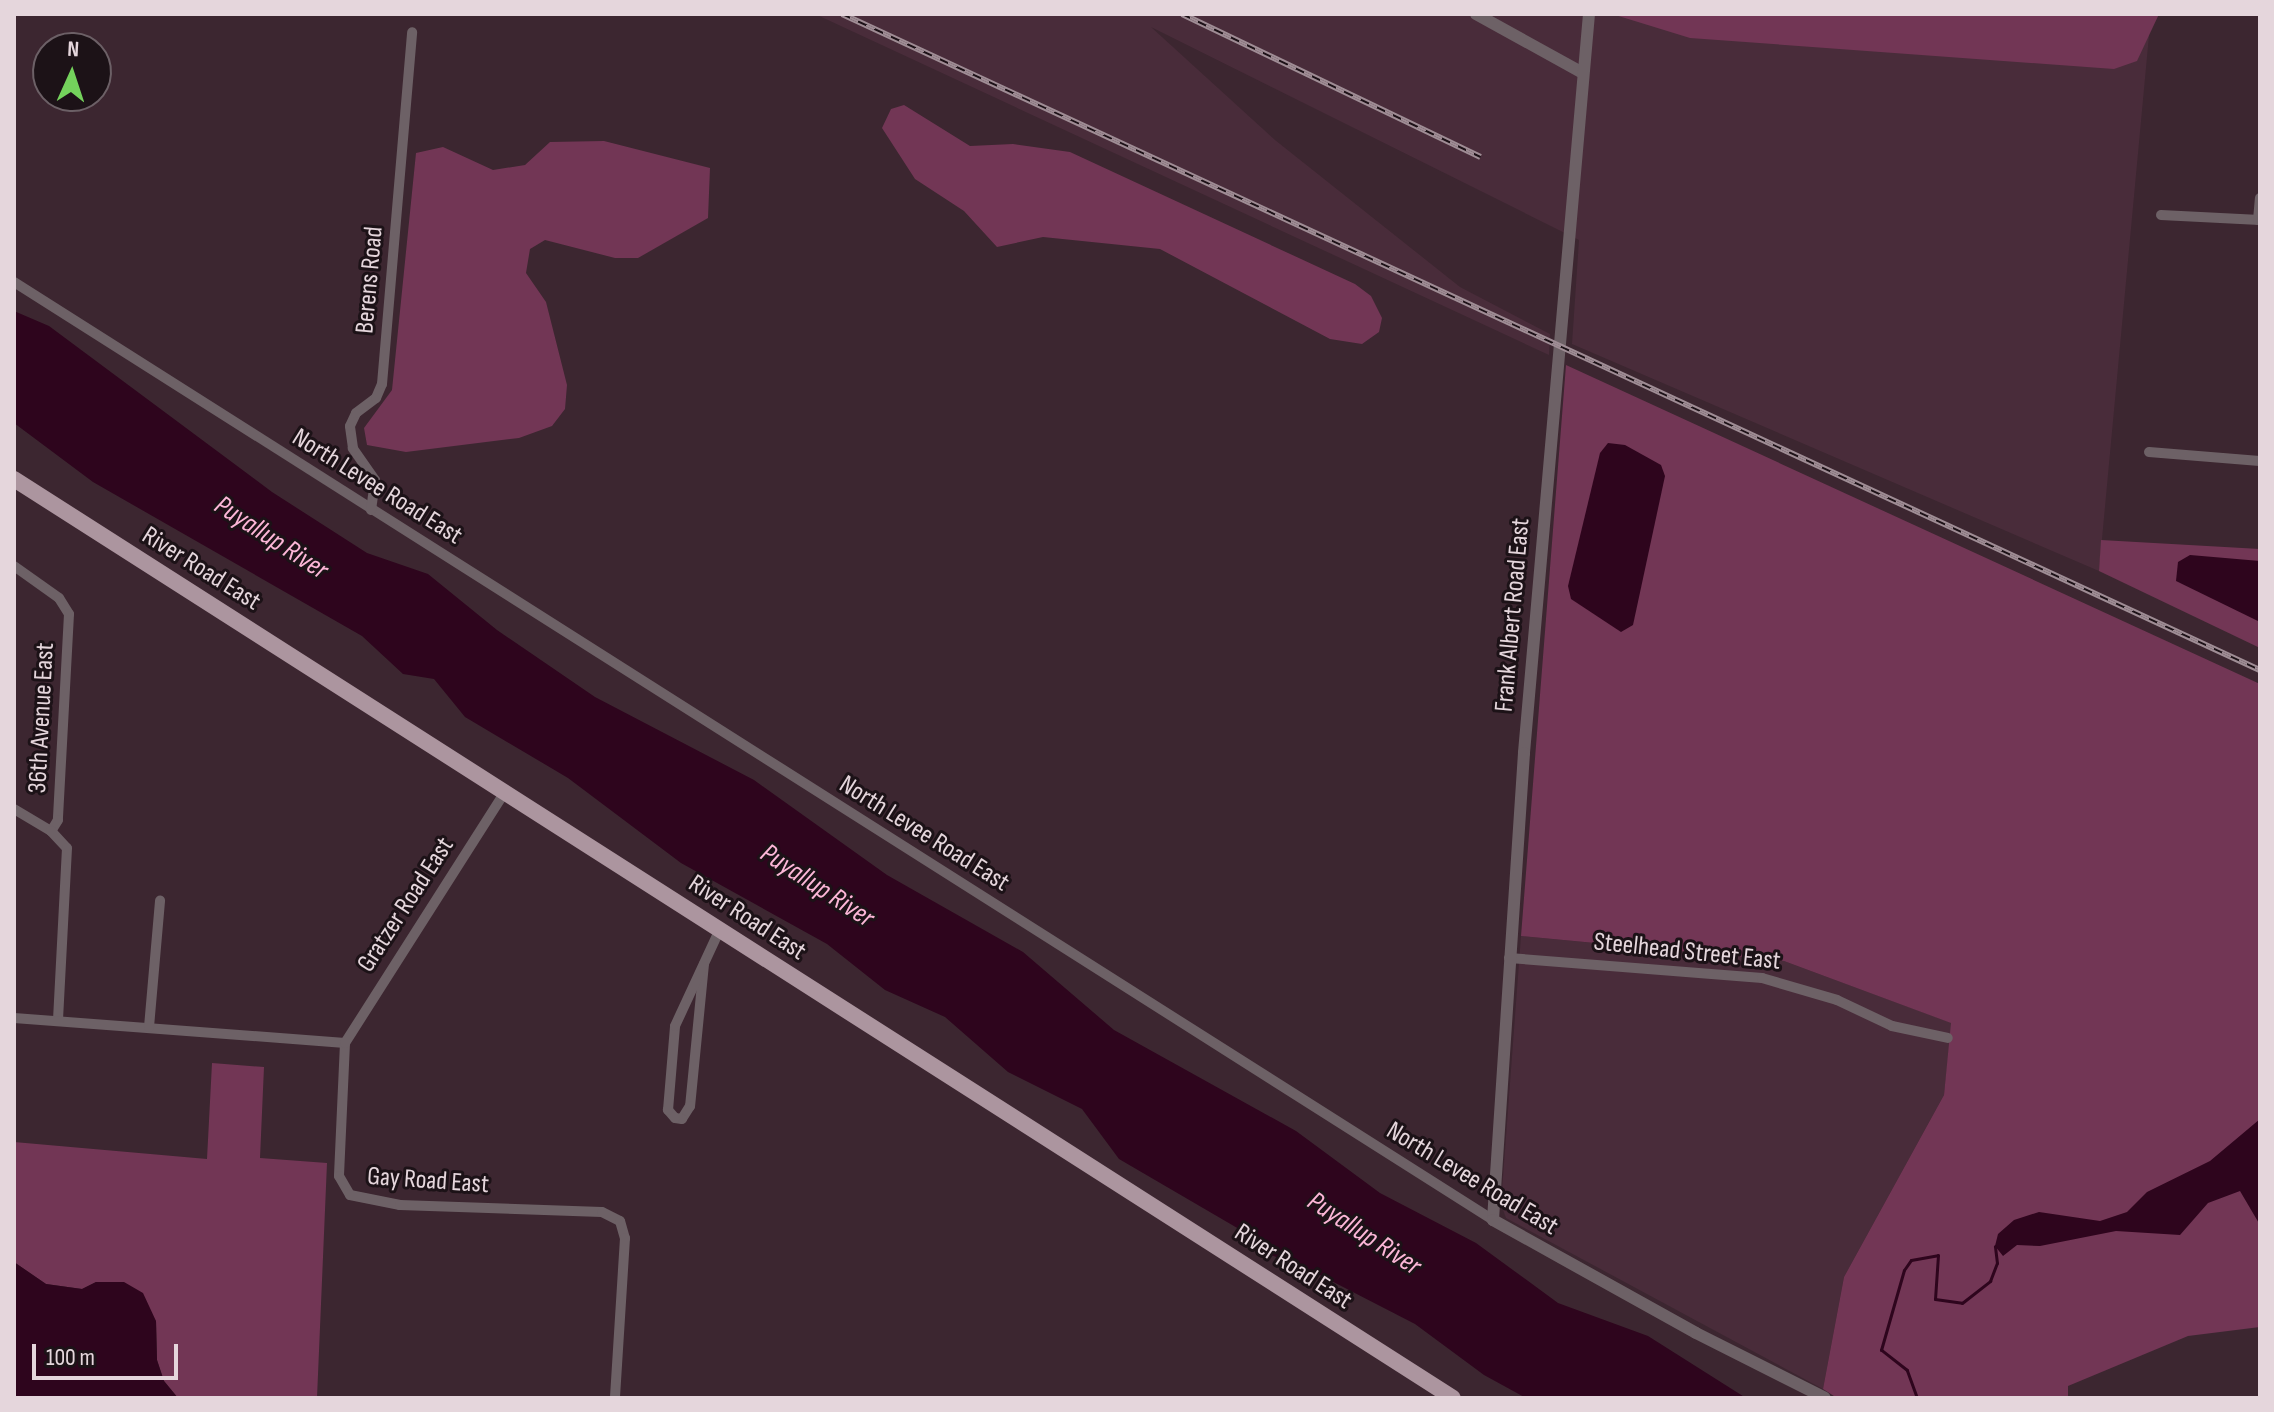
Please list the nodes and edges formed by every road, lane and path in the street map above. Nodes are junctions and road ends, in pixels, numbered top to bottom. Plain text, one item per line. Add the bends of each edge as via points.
1 (1476, 14) edge
2 (1589, 14) edge
3 (412, 32) dead end
4 (1583, 73) junction
5 (2260, 198) edge
6 (2161, 215) dead end
7 (2259, 220) edge
8 (14, 282) edge
9 (2149, 452) dead end
10 (2260, 461) edge
11 (16, 484) edge
12 (371, 510) junction
13 (14, 566) edge
14 (505, 792) junction
15 (14, 809) edge
16 (51, 831) junction
17 (160, 900) dead end
18 (720, 929) junction
19 (1509, 958) junction
20 (704, 964) junction
21 (14, 1018) edge
22 (58, 1020) junction
23 (149, 1027) junction
24 (1948, 1038) dead end
25 (345, 1043) junction
26 (1493, 1220) junction
27 (615, 1398) edge
28 (1453, 1398) edge
29 (1825, 1398) edge

1 - 4 street
2 - 4 street, Frank Albert Road East
3 - 12 street, Berens Road via 382,384 350,426 353,448 375,480
4 - 19 street, Frank Albert Road East
5 - 7 street
6 - 7 street
8 - 12 street, North Levee Road East
9 - 10 street
11 - 14 main road, River Road East
12 - 26 street, North Levee Road East
13 - 16 street, 36th Avenue East via 65,603 69,621 58,820
14 - 18 main road, River Road East
14 - 25 street, Gratzer Road East
15 - 16 street
16 - 22 street, 36th Avenue East via 68,856
17 - 23 street
18 - 20 street
18 - 28 main road, River Road East
19 - 24 street, Steelhead Street East via 1762,978 1837,1000 1892,1026
19 - 26 street, Frank Albert Road East
20 - 20 street via 675,1026 668,1110 675,1118 682,1119 690,1106
21 - 22 street
22 - 23 street
23 - 25 street
25 - 27 street, Gay Road East via 339,1176 350,1195 400,1205 602,1212 620,1221 625,1238
26 - 29 street, North Levee Road East

